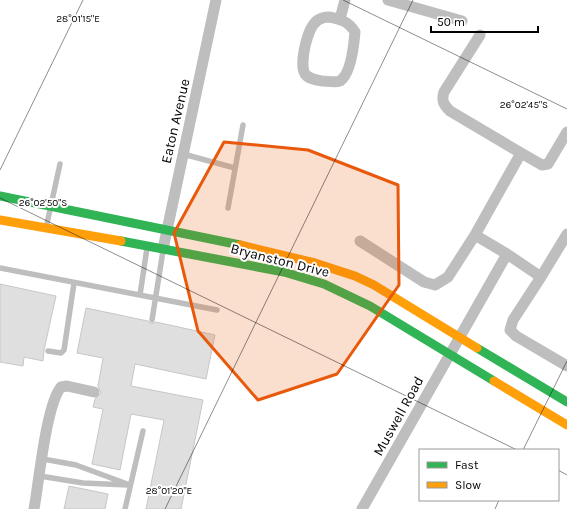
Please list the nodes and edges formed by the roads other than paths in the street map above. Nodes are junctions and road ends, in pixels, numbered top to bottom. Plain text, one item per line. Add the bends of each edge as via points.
1 (216, 0) edge
2 (345, 0) edge
3 (388, 0) edge
4 (340, 19) junction
5 (462, 20) dead end
6 (480, 35) dead end
7 (243, 125) dead end
8 (567, 132) edge
9 (521, 153) junction
10 (183, 154) junction
11 (60, 164) dead end
12 (235, 168) junction
13 (0, 196) edge
14 (51, 205) junction
15 (228, 208) dead end
16 (0, 220) edge
17 (46, 228) junction
18 (166, 229) junction
19 (567, 234) edge
20 (475, 235) junction
21 (360, 241) dead end
22 (147, 246) junction
23 (163, 249) junction
24 (507, 254) junction
25 (0, 268) edge
26 (541, 277) junction
27 (74, 283) junction
28 (140, 295) junction
29 (156, 298) junction
30 (217, 310) dead end
31 (152, 320) dead end
32 (460, 336) junction
33 (48, 351) dead end
34 (450, 353) junction
35 (567, 366) edge
36 (94, 392) dead end
37 (567, 402) edge
38 (567, 425) edge
39 (143, 431) dead end
40 (43, 459) junction
41 (40, 476) junction
42 (130, 485) junction
43 (34, 509) edge
44 (125, 509) edge
45 (362, 509) edge

1 - 10 street, Eaton Avenue
2 - 4 street
3 - 5 street
4 - 4 street via 352,26 355,32 347,71 336,82 315,80 307,76 303,64 310,29 322,18
6 - 9 street via 444,92 443,103 450,111
7 - 12 lane
8 - 9 street via 548,164 542,165
9 - 20 street
10 - 12 lane
10 - 18 street, Eaton Avenue
11 - 14 lane
12 - 15 lane
13 - 14 main road, Bryanston Drive
14 - 17 lane
14 - 18 main road, Bryanston Drive
16 - 17 main road, Bryanston Drive
17 - 22 main road, Bryanston Drive
18 - 23 street, Eaton Avenue
18 - 32 main road, Bryanston Drive via 346,272 374,285
19 - 26 street
20 - 21 street via 448,277 435,285 424,282
20 - 24 street
22 - 23 main road, Bryanston Drive
22 - 28 lane
23 - 29 lane
23 - 34 main road, Bryanston Drive via 284,272 324,284 370,306
24 - 26 street
24 - 32 street, Muswell Road
25 - 27 lane
26 - 35 street via 510,330
27 - 28 lane
27 - 33 lane via 64,350 61,353
28 - 29 lane
29 - 30 lane
29 - 31 lane
32 - 34 street, Muswell Road
32 - 37 main road, Bryanston Drive
34 - 38 main road, Bryanston Drive
34 - 45 street, Muswell Road
36 - 40 street via 61,387 50,412
39 - 42 lane
40 - 41 street
40 - 42 lane via 76,465
41 - 42 lane via 83,483
41 - 43 street
42 - 44 lane

